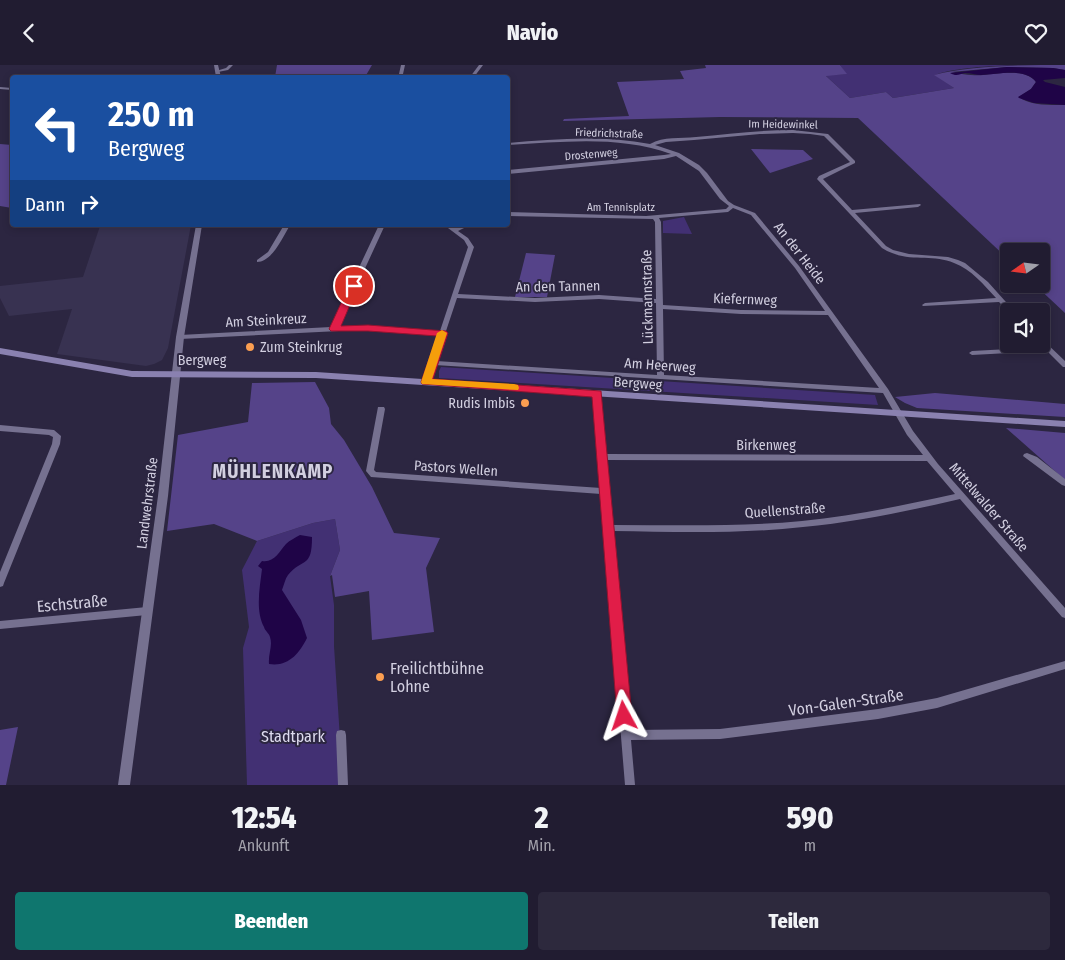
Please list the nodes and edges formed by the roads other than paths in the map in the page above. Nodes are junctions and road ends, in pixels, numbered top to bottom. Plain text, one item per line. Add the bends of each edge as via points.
1 (231, 65) edge
2 (217, 68) edge
3 (738, 134) joint
4 (510, 144) edge
5 (652, 145) junction
6 (676, 154) junction
7 (510, 171) edge
8 (918, 205) dead end
9 (732, 206) junction
10 (850, 212) junction
11 (510, 215) edge
12 (655, 217) junction
13 (199, 227) edge
14 (286, 227) edge
15 (381, 227) edge
16 (450, 227) edge
17 (462, 227) edge
18 (455, 230) junction
19 (259, 261) dead end
20 (455, 296) junction
21 (1000, 300) junction
22 (1003, 303) edge
23 (661, 304) junction
24 (925, 305) dead end
25 (828, 313) junction
26 (334, 329) junction
27 (443, 333) junction
28 (180, 337) junction
29 (1050, 350) edge
30 (0, 351) edge
31 (1000, 352) edge
32 (972, 353) dead end
33 (432, 363) junction
34 (1065, 365) edge
35 (175, 373) junction
36 (661, 378) junction
37 (426, 382) junction
38 (885, 391) junction
39 (597, 393) junction
40 (381, 409) dead end
41 (898, 413) junction
42 (1065, 425) edge
43 (0, 427) edge
44 (1027, 456) dead end
45 (602, 457) junction
46 (929, 459) junction
47 (1065, 483) edge
48 (605, 491) junction
49 (961, 496) junction
50 (608, 528) junction
51 (0, 583) edge
52 (147, 611) junction
53 (1065, 614) edge
54 (0, 625) edge
55 (1065, 665) edge
56 (341, 735) dead end
57 (626, 735) junction
58 (124, 785) edge
59 (343, 785) edge
60 (630, 785) edge

1 - 2 street via 227,69
3 - 5 street, Friedrichstraße
3 - 10 street, Im Heidewinkel via 800,133 831,137 853,161 820,179
4 - 5 street, Friedrichstraße via 594,141
5 - 6 street, An der Heide
6 - 7 street, Drostenweg
6 - 9 street, An der Heide via 698,167 726,203
8 - 10 street
9 - 12 street, Am Tennisplatz via 728,210
9 - 25 street, An der Heide via 753,214 797,267
10 - 21 street, Im Heidewinkel via 888,251 957,262 967,267
11 - 12 street, Am Tennisplatz
12 - 23 street, Lückmannstraße via 658,222
13 - 28 street, Landwehrstraße
14 - 19 street via 270,253
15 - 26 street
16 - 18 street
17 - 18 street
18 - 20 street via 471,247
20 - 23 street, An den Tannen via 535,300 599,297
20 - 27 street
21 - 22 street, Im Heidewinkel
21 - 24 street
23 - 25 street, Kiefernweg via 741,312
23 - 36 street, Lückmannstraße
25 - 38 street, An der Heide
26 - 27 street, Am Steinkreuz
26 - 28 street, Am Steinkreuz
27 - 33 street
28 - 35 street, Landwehrstraße
29 - 34 street
30 - 35 main road, Bergweg via 119,372
31 - 32 street
33 - 36 street, Am Heerweg
33 - 37 street
35 - 37 main road, Bergweg via 284,374
35 - 52 street, Landwehrstraße
36 - 38 street, Am Heerweg
37 - 39 main road, Bergweg
38 - 41 street, An der Heide
39 - 41 main road, Bergweg
39 - 45 street
40 - 48 street, Pastors Wellen via 370,471 374,475
41 - 42 main road, Bergweg
41 - 46 street, Mittelwalder Straße
43 - 51 street via 51,432 57,436
44 - 47 street
45 - 46 street, Birkenweg
45 - 48 street
46 - 49 street, Mittelwalder Straße
48 - 50 street
49 - 50 street, Quellenstraße via 864,516 777,526
49 - 53 street, Mittelwalder Straße
50 - 57 street
52 - 54 street, Eschstraße
52 - 58 street, Landwehrstraße
55 - 57 street, Von-Galen-Straße via 937,703 878,714 720,734
56 - 59 street
57 - 60 street

